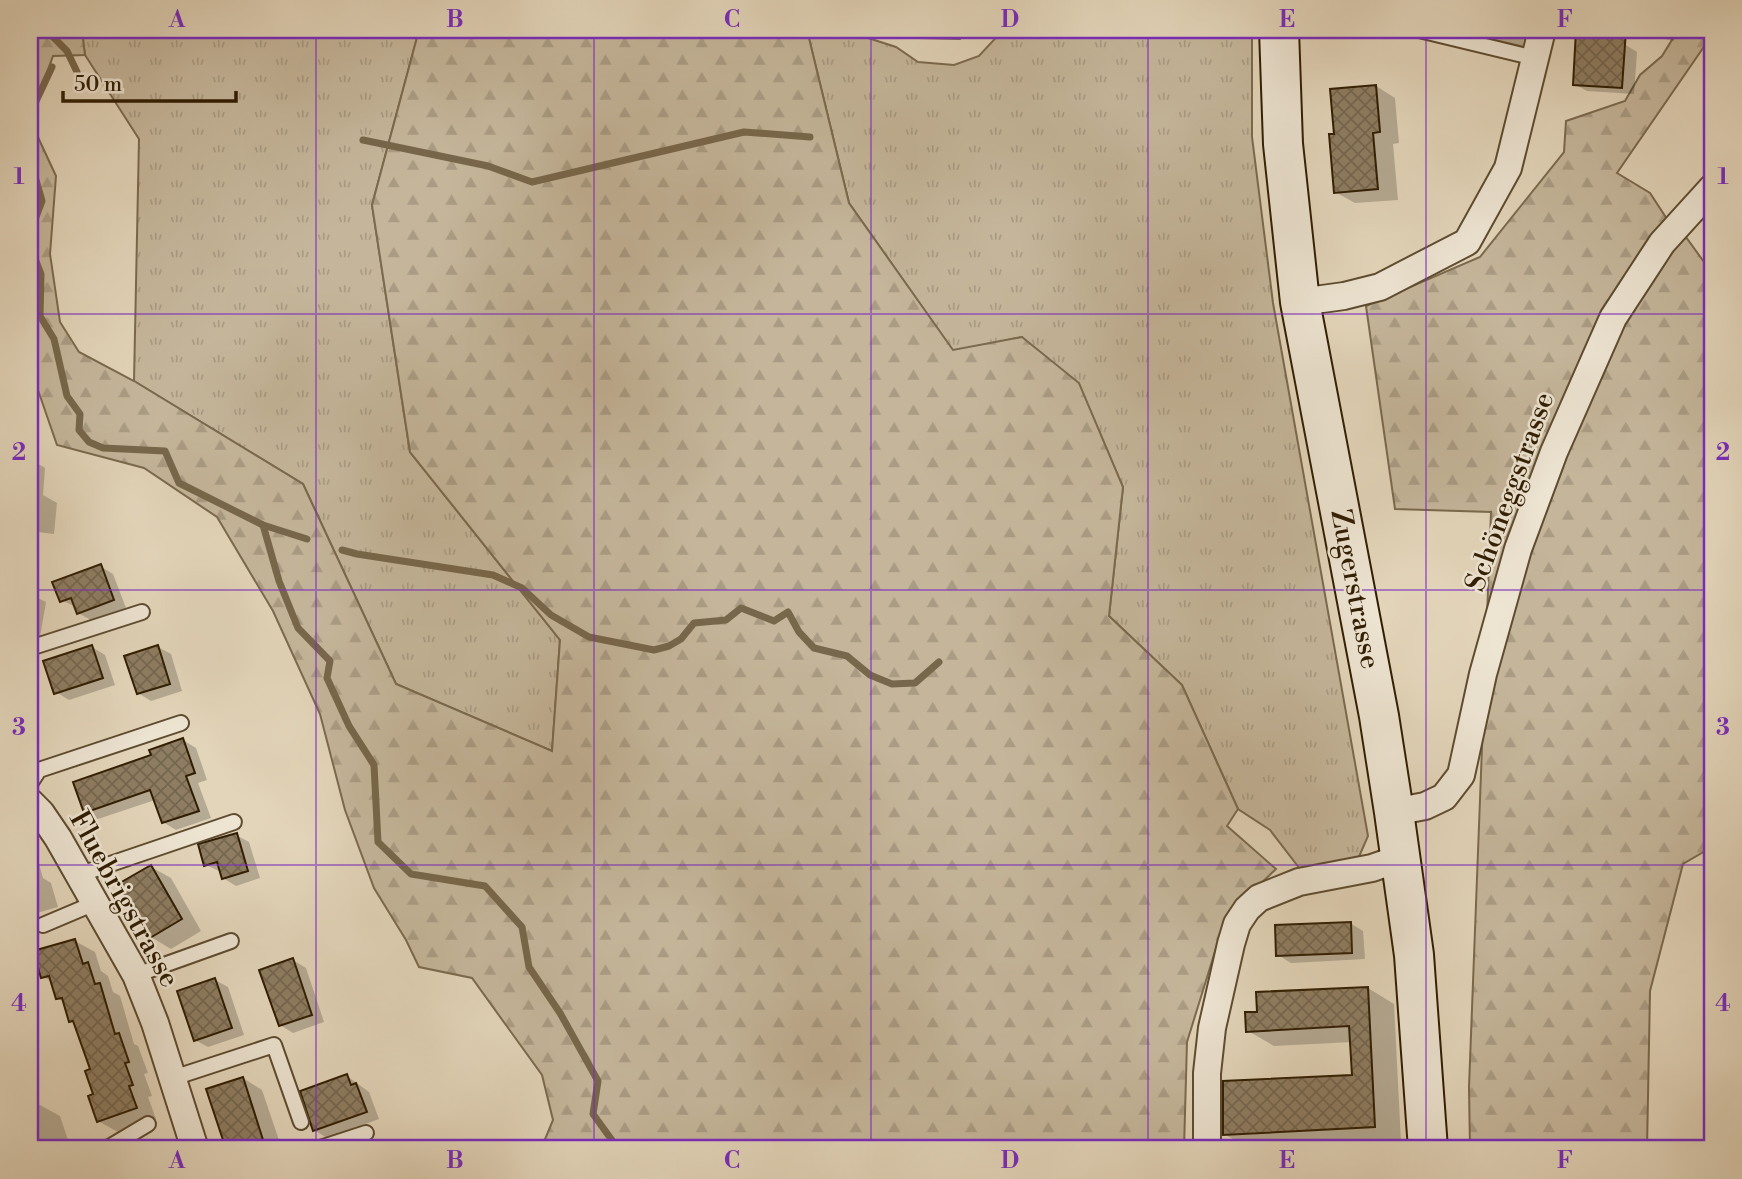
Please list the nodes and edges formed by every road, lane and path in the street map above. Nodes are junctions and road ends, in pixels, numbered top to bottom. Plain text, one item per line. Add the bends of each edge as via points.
1 (1279, 30) edge
2 (1419, 30) edge
3 (1542, 30) edge
4 (1535, 58) junction
5 (1712, 188) edge
6 (1300, 302) junction
7 (142, 612) dead end
8 (30, 649) edge
9 (181, 723) dead end
10 (30, 784) edge
11 (30, 802) edge
12 (1394, 812) junction
13 (234, 822) dead end
14 (1401, 858) junction
15 (78, 875) junction
16 (95, 903) junction
17 (43, 925) dead end
18 (232, 941) dead end
19 (136, 975) junction
20 (173, 1078) junction
21 (300, 1122) dead end
22 (148, 1124) dead end
23 (366, 1133) dead end
24 (106, 1149) edge
25 (195, 1149) edge
26 (317, 1149) edge
27 (1207, 1149) edge
28 (1428, 1149) edge

1 - 6 main road, Zugerstrasse via 1283,144
2 - 4 lane
3 - 4 street
4 - 6 street via 1508,168 1467,242 1380,287
5 - 12 street, Schöneggstrasse via 1662,243 1613,318 1554,452 1518,549 1461,775 1444,797
6 - 12 main road, Zugerstrasse
7 - 8 lane
9 - 10 lane via 39,770
11 - 15 street, Fluebrigstrasse via 58,838
12 - 14 main road, Zugerstrasse
13 - 15 lane
14 - 27 street via 1355,872 1299,881 1259,898 1247,909 1237,924 1212,1028 1206,1073
14 - 28 main road, Zugerstrasse via 1415,955
15 - 16 street, Fluebrigstrasse
16 - 17 lane
16 - 19 street, Fluebrigstrasse
18 - 19 lane
19 - 20 street, Fluebrigstrasse
20 - 21 lane via 274,1045
20 - 25 street, Fluebrigstrasse
22 - 24 lane
23 - 26 lane

